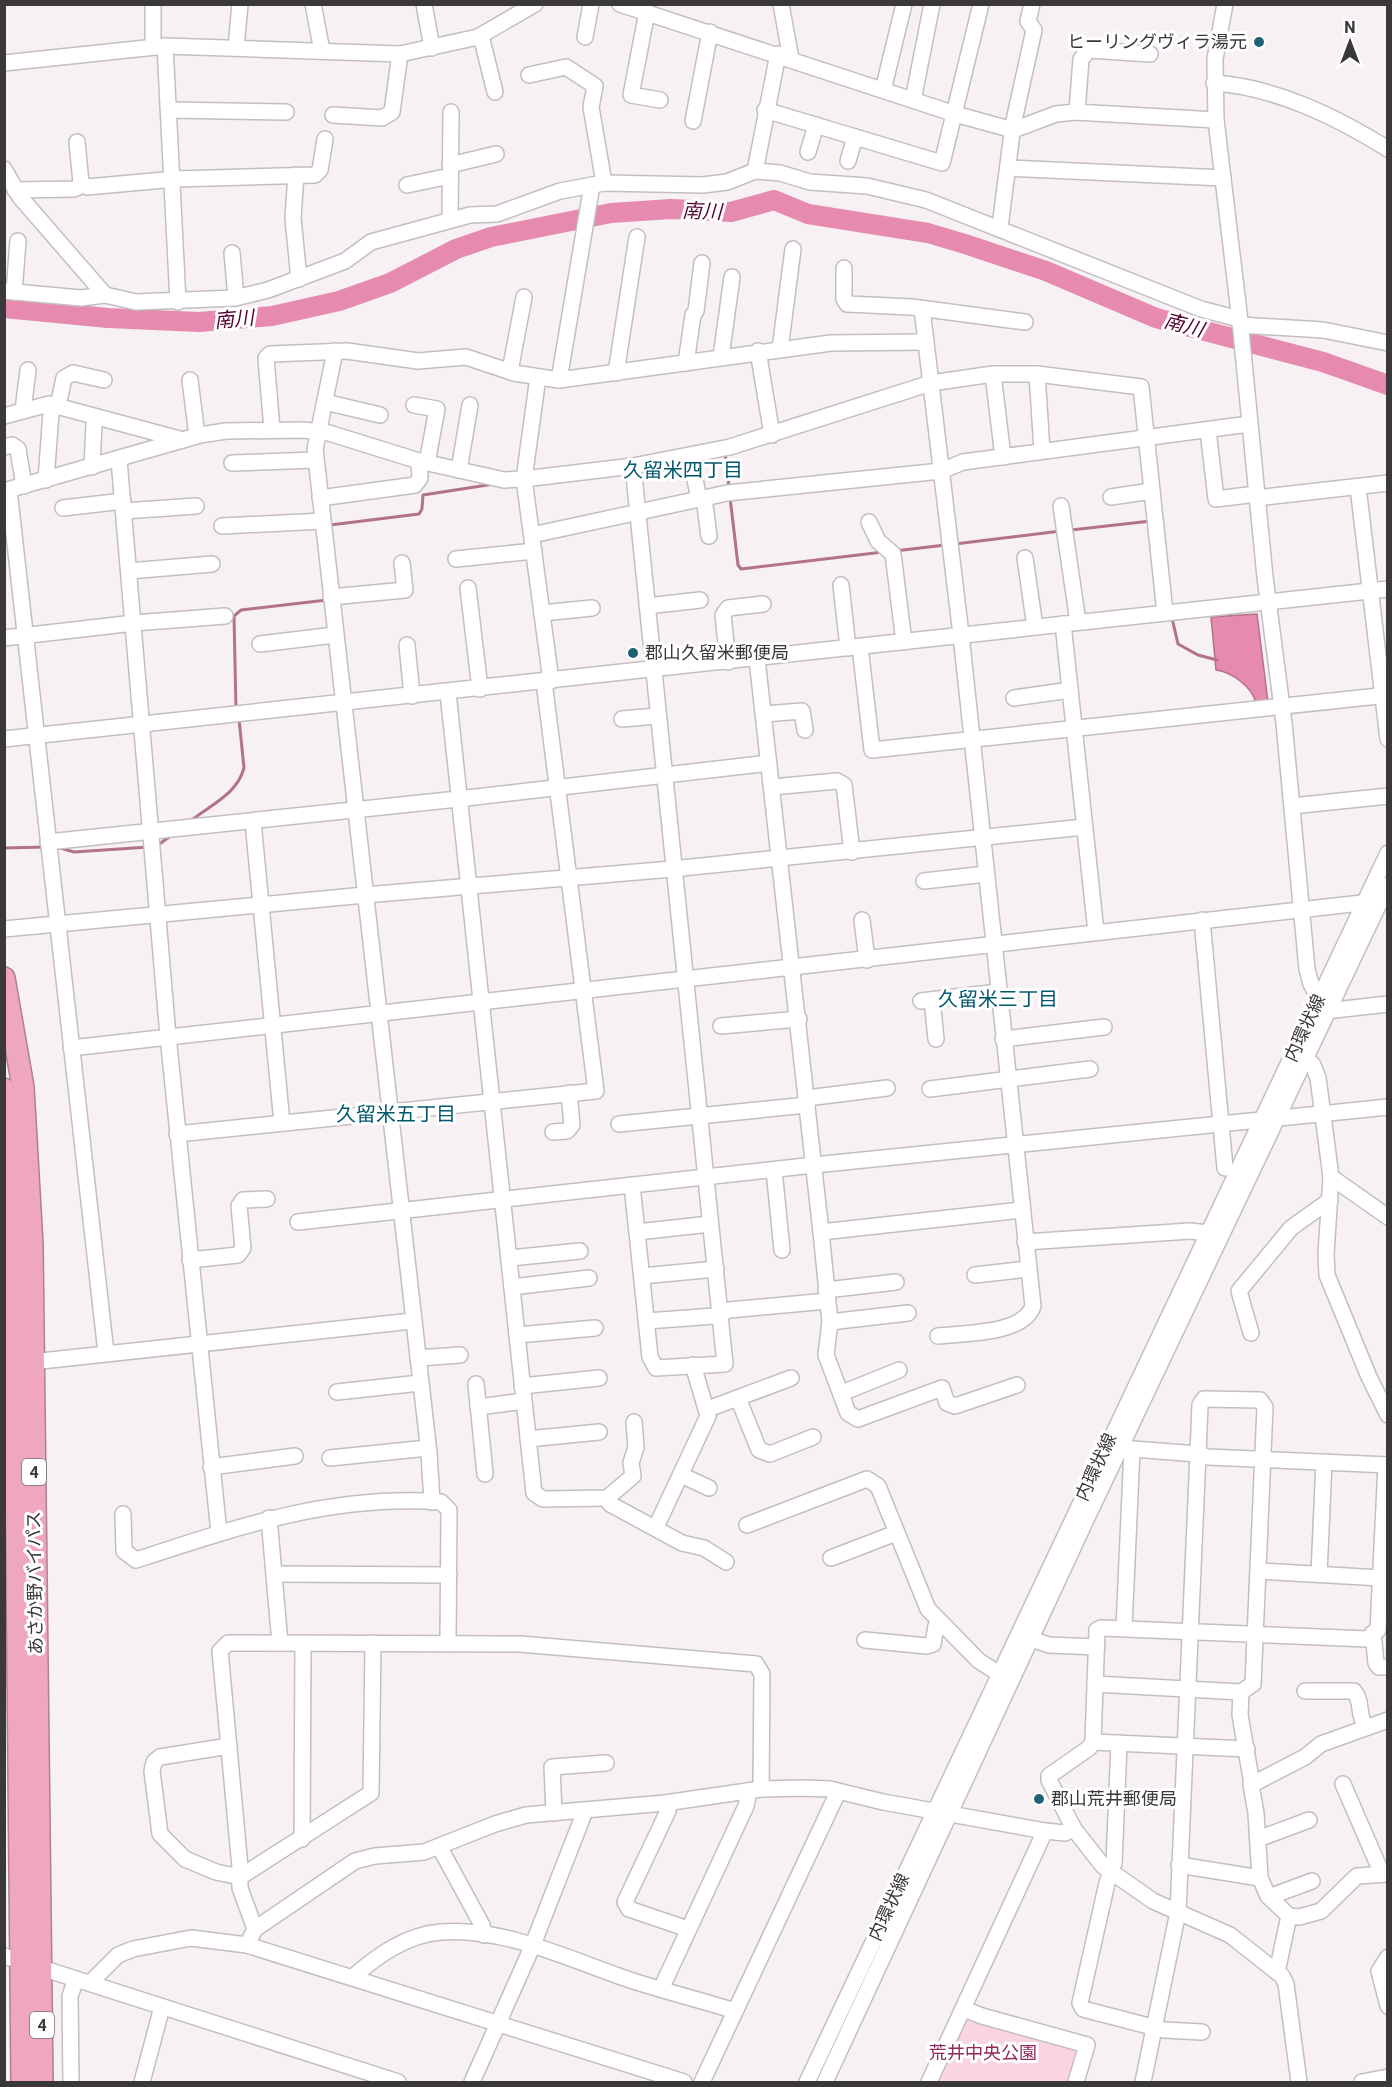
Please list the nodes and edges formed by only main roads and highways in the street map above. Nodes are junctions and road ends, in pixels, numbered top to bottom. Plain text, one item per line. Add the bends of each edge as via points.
1 (4, 978) edge
2 (4, 1089) edge
3 (17, 1363) edge
4 (12, 1959) edge
5 (42, 1968) junction
6 (8, 2082) edge
7 (22, 2082) edge
8 (42, 2082) edge
9 (57, 2082) edge

1 - 3 highway, あさか野バイパス / 4 via 23,1087 29,1158
2 - 3 highway, あさか野バイパス / 4 via 14,1223
3 - 4 highway, あさか野バイパス / 4
3 - 5 highway, あさか野バイパス / 4
4 - 6 highway
4 - 7 highway, あさか野バイパス / 4
5 - 8 highway, あさか野バイパス / 4
5 - 9 highway via 54,1997

